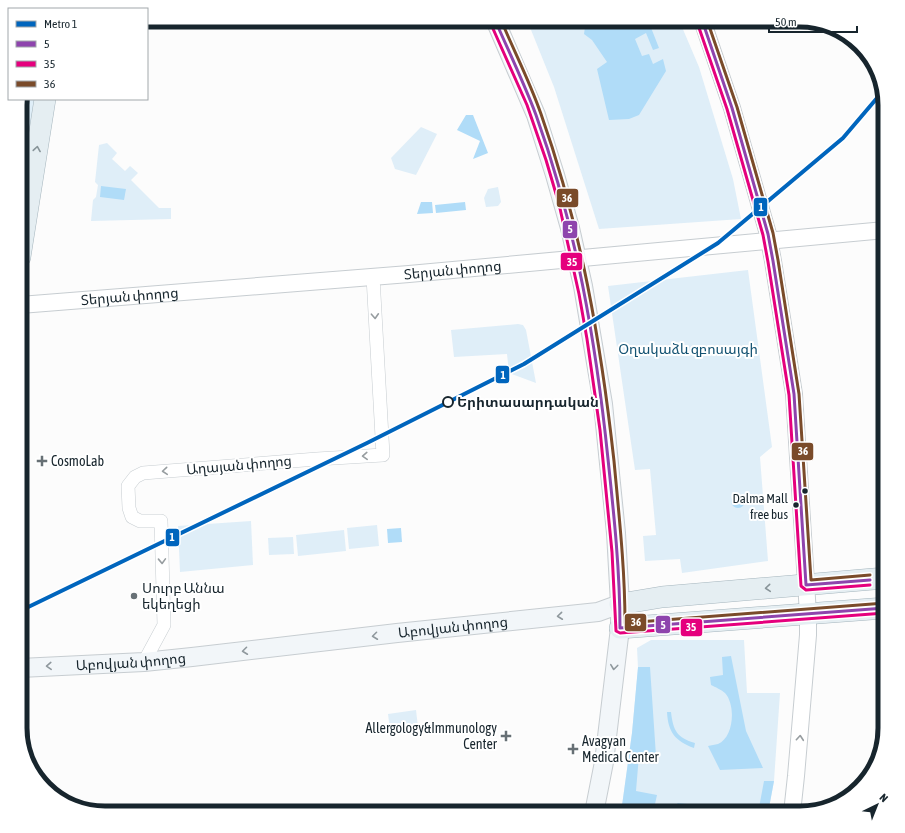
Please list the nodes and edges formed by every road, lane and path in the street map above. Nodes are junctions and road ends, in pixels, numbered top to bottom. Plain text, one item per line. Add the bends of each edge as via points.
1 (498, 27) edge
2 (704, 27) edge
3 (45, 100) edge
4 (27, 213) edge
5 (878, 231) edge
6 (769, 240) junction
7 (577, 259) junction
8 (373, 277) junction
9 (27, 303) edge
10 (878, 579) edge
11 (806, 585) junction
12 (620, 604) junction
13 (878, 609) edge
14 (808, 614) junction
15 (620, 628) junction
16 (144, 662) junction
17 (27, 668) edge
18 (595, 806) edge
19 (793, 806) edge

1 - 7 main road via 536,115
2 - 6 street via 732,108
4 -> 3 main road
5 - 6 street, Տերյան փողոց
6 - 7 street, Տերյան փողոց
6 - 11 street via 794,394
7 - 8 street, Տերյան փողոց
7 - 12 main road via 603,404 616,533
8 - 9 street, Տերյան փողոց
8 -> 16 street, Աղայան փողոց via 383,455 143,473 128,486 132,517 140,521 161,521 164,625
10 - 11 main road, Աբովյան փողոց
11 -> 12 main road, Աբովյան փողոց via 662,597
11 - 14 street
12 - 15 main road
12 -> 16 main road, Աբովյան փողոց via 598,612
13 - 14 main road
14 - 15 main road
19 -> 14 street
15 -> 18 main road via 604,762
16 -> 17 main road, Աբովյան փողոց

